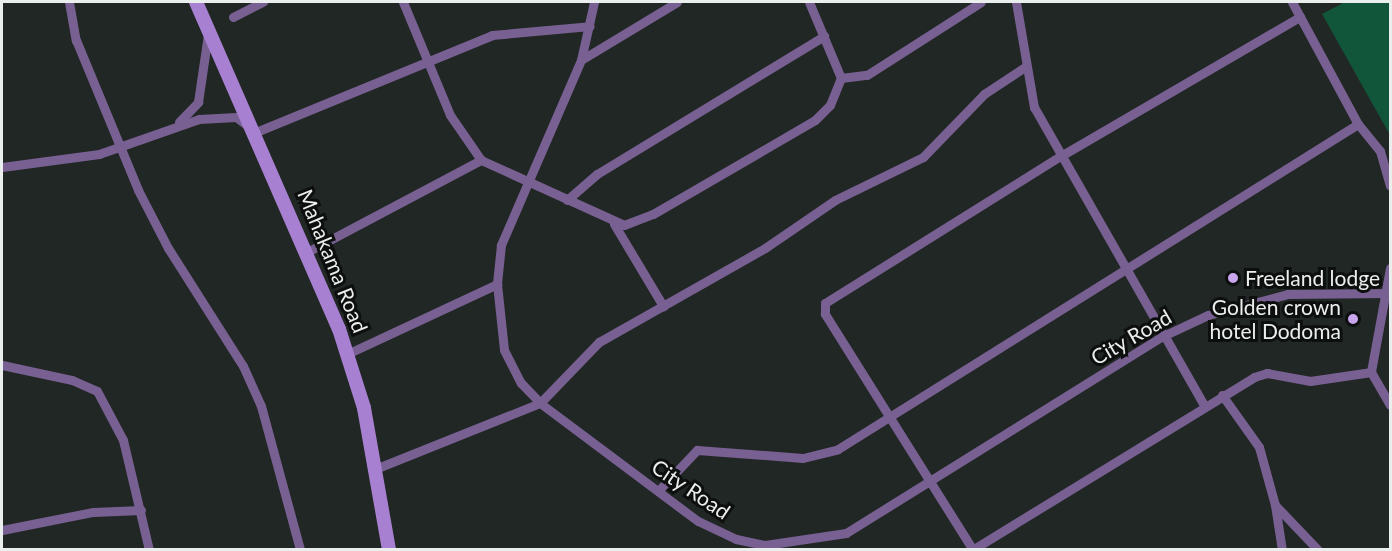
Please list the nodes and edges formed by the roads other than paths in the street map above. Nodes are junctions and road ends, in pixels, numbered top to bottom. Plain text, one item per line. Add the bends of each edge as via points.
1 (69, 2) edge
2 (196, 2) edge
3 (263, 2) edge
4 (403, 2) edge
5 (594, 2) edge
6 (677, 2) edge
7 (809, 2) edge
8 (981, 2) edge
9 (1016, 2) edge
10 (1292, 2) edge
11 (233, 17) dead end
12 (1300, 18) junction
13 (590, 26) junction
14 (208, 31) junction
15 (825, 36) junction
16 (426, 59) junction
17 (581, 60) junction
18 (1025, 67) junction
19 (841, 78) junction
20 (1358, 124) junction
21 (172, 127) junction
22 (256, 132) junction
23 (120, 148) junction
24 (1380, 151) junction
25 (1390, 152) edge
26 (1059, 157) junction
27 (480, 160) junction
28 (2, 167) edge
29 (525, 181) junction
30 (1390, 186) edge
31 (567, 200) junction
32 (614, 224) junction
33 (309, 251) junction
34 (1390, 268) edge
35 (1123, 270) junction
36 (497, 284) junction
37 (1389, 293) edge
38 (663, 306) junction
39 (1161, 337) junction
40 (347, 354) junction
41 (2, 365) edge
42 (1371, 372) junction
43 (1222, 395) junction
44 (540, 403) junction
45 (1204, 405) junction
46 (1390, 405) edge
47 (888, 417) junction
48 (375, 469) junction
49 (930, 485) junction
50 (658, 491) junction
51 (1275, 505) junction
52 (141, 510) junction
53 (2, 530) edge
54 (149, 549) edge
55 (300, 549) edge
56 (388, 549) edge
57 (973, 549) edge
58 (1282, 549) edge
59 (1318, 549) edge

1 - 23 street via 76,40
2 - 14 street, Mahakama Road
3 - 11 street
4 - 16 street
5 - 13 street, City Road
6 - 17 street
7 - 15 street
8 - 19 street via 867,75
9 - 18 street
10 - 12 street
12 - 20 street
12 - 26 street
13 - 16 street via 492,35
13 - 17 street, City Road
14 - 21 street via 198,102
14 - 22 street, Mahakama Road
15 - 19 street
15 - 31 street via 597,174
16 - 22 street
16 - 27 street via 454,123
17 - 29 street, City Road
18 - 26 street via 1034,107
18 - 38 street via 984,94 923,157 836,200
19 - 32 street via 830,105 815,120 636,223
20 - 24 street
20 - 35 street
21 - 22 street via 227,116
21 - 23 street
22 - 33 street, Mahakama Road
23 - 28 street
23 - 55 street via 168,248 243,366 261,406
24 - 25 street
24 - 30 street
26 - 35 street
26 - 47 street via 825,303 825,314
27 - 29 street
27 - 33 street
29 - 31 street
29 - 36 street, City Road via 501,245
31 - 32 street
32 - 38 street
33 - 40 street, Mahakama Road
34 - 37 street
35 - 39 street
35 - 47 street
36 - 40 street
36 - 44 street, City Road via 504,350 521,383
37 - 39 street, City Road via 1288,294 1250,302
37 - 42 street
38 - 44 street via 592,348
39 - 45 street
39 - 49 street, City Road
40 - 48 street, Mahakama Road
41 - 52 street via 72,380 97,392 123,440
42 - 43 street via 1310,381 1267,374
42 - 46 street
43 - 45 street
43 - 51 street via 1259,447
44 - 48 street
44 - 50 street, City Road
45 - 57 street
47 - 49 street
47 - 50 street via 816,457 697,450
48 - 56 street, Mahakama Road
49 - 50 street, City Road via 846,532 765,545 736,539 698,521
49 - 57 street
51 - 58 street
51 - 59 street
52 - 53 street via 93,512
52 - 54 street

